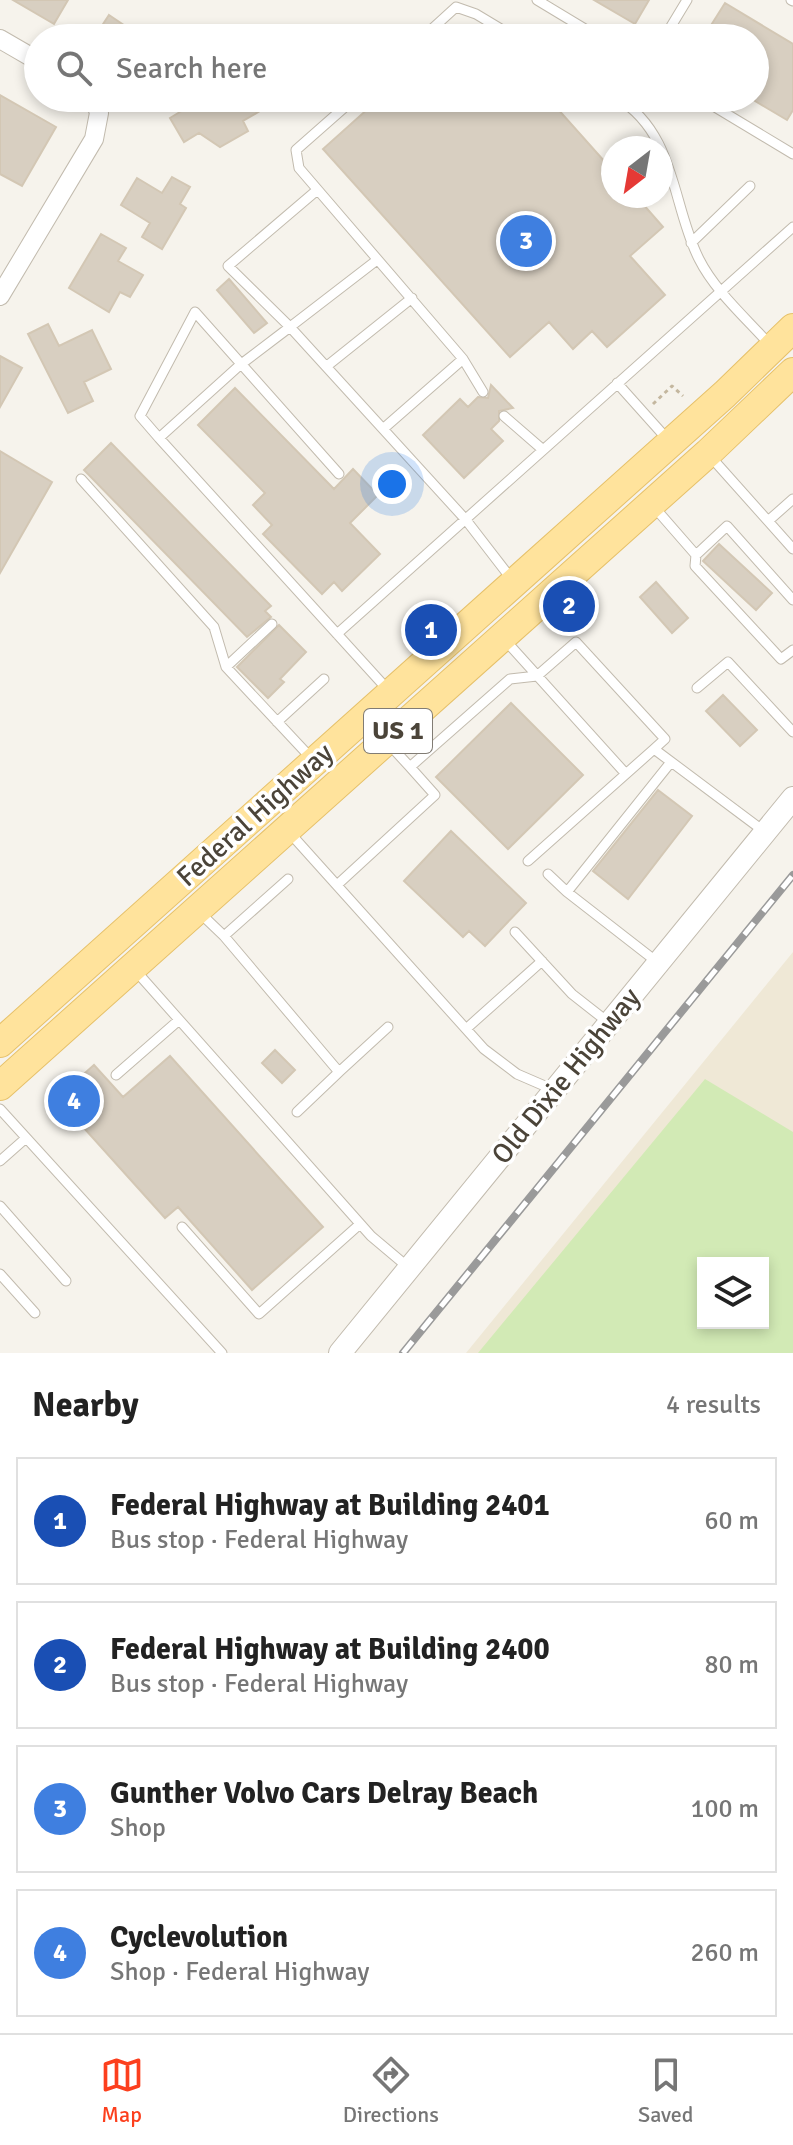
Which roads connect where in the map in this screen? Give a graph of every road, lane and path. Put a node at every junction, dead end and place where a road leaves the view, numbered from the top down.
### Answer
1 (537, 0) edge
2 (687, 0) edge
3 (437, 24) edge
4 (492, 24) edge
5 (577, 24) edge
6 (672, 24) edge
7 (0, 39) edge
8 (24, 53) edge
9 (99, 112) edge
10 (339, 112) edge
11 (630, 112) edge
12 (723, 112) edge
13 (793, 154) edge
14 (750, 186) dead end
15 (316, 191) junction
16 (793, 227) edge
17 (691, 243) junction
18 (377, 260) junction
19 (722, 291) junction
20 (0, 296) edge
21 (412, 298) junction
22 (290, 327) junction
23 (783, 338) edge
24 (463, 359) junction
25 (240, 365) junction
26 (327, 366) junction
27 (793, 372) edge
28 (617, 383) junction
29 (483, 392) dead end
30 (725, 394) junction
31 (683, 396) dead end
32 (653, 405) dead end
33 (504, 416) dead end
34 (383, 429) junction
35 (159, 438) junction
36 (670, 443) junction
37 (542, 449) junction
38 (708, 453) junction
39 (339, 474) dead end
40 (81, 479) dead end
41 (793, 499) edge
42 (651, 503) junction
43 (466, 520) junction
44 (768, 521) junction
45 (793, 549) edge
46 (595, 553) junction
47 (696, 555) junction
48 (514, 583) junction
49 (793, 600) edge
50 (272, 624) dead end
51 (337, 634) junction
52 (502, 637) junction
53 (793, 650) edge
54 (226, 667) junction
55 (537, 676) junction
56 (324, 679) dead end
57 (697, 688) dead end
58 (391, 693) junction
59 (277, 722) junction
60 (793, 732) edge
61 (386, 741) junction
62 (654, 749) junction
63 (314, 762) junction
64 (671, 762) junction
65 (410, 767) junction
66 (626, 774) junction
67 (793, 798) edge
68 (287, 829) junction
69 (765, 832) junction
70 (528, 861) dead end
71 (548, 874) dead end
72 (288, 879) dead end
73 (337, 885) junction
74 (567, 892) junction
75 (198, 911) junction
76 (515, 932) dead end
77 (224, 936) junction
78 (542, 961) junction
79 (658, 963) junction
80 (133, 968) junction
81 (179, 1020) junction
82 (609, 1023) junction
83 (388, 1027) dead end
84 (466, 1029) junction
85 (0, 1043) edge
86 (339, 1072) junction
87 (116, 1075) dead end
88 (0, 1086) edge
89 (555, 1090) junction
90 (0, 1109) edge
91 (297, 1112) dead end
92 (26, 1138) junction
93 (0, 1161) edge
94 (0, 1206) edge
95 (360, 1224) junction
96 (182, 1227) dead end
97 (409, 1268) junction
98 (0, 1274) edge
99 (66, 1281) dead end
100 (35, 1313) dead end
101 (222, 1353) edge
102 (340, 1353) edge

1 - 5 lane
2 - 6 lane
3 - 4 lane
7 - 8 street
9 - 20 street
10 - 15 lane
11 - 17 lane
12 - 13 lane
14 - 17 lane
15 - 18 lane
15 - 22 lane
16 - 19 lane
17 - 19 lane
18 - 21 lane
18 - 22 lane
19 - 23 lane
19 - 28 lane
21 - 24 lane
21 - 26 lane
22 - 25 lane
22 - 26 lane
23 - 30 main road, Federal Highway / US 1
24 - 29 lane
24 - 34 lane
25 - 35 lane
25 - 35 lane
25 - 39 lane
26 - 34 lane
27 - 38 main road, Federal Highway / US 1
28 - 36 lane
28 - 37 lane
30 - 36 main road, Federal Highway / US 1
30 - 38 main road
31 - 32 path
33 - 37 lane
34 - 43 lane
35 - 51 lane
36 - 46 main road
36 - 48 main road, Federal Highway / US 1
37 - 43 lane
38 - 42 main road, Federal Highway / US 1
38 - 44 lane
40 - 54 lane
41 - 44 lane
42 - 46 main road, Federal Highway / US 1
42 - 47 lane
43 - 48 lane
43 - 51 lane
44 - 45 lane
46 - 52 main road, Federal Highway / US 1
47 - 49 lane
47 - 53 lane
48 - 58 main road, Federal Highway / US 1
50 - 54 lane
51 - 58 lane
52 - 55 lane
52 - 61 main road, Federal Highway / US 1
54 - 59 lane
55 - 62 lane
55 - 65 lane
55 - 66 lane
56 - 59 lane
57 - 60 lane
58 - 63 main road, Federal Highway / US 1
59 - 63 lane
61 - 65 lane
61 - 68 main road, Federal Highway / US 1
62 - 64 lane
62 - 66 lane
63 - 85 main road, Federal Highway / US 1
64 - 69 lane
64 - 74 lane
65 - 73 lane
66 - 70 lane
67 - 69 street, Old Dixie Highway
68 - 73 lane
68 - 75 main road, Federal Highway / US 1
69 - 79 street, Old Dixie Highway
71 - 74 lane
72 - 77 lane
73 - 84 lane
74 - 79 lane
75 - 77 lane
75 - 80 main road, Federal Highway / US 1
76 - 78 lane
77 - 86 lane
78 - 82 lane
78 - 84 lane
79 - 82 street, Old Dixie Highway
80 - 81 lane
80 - 88 main road, Federal Highway / US 1
81 - 87 lane
81 - 95 lane
82 - 89 street, Old Dixie Highway
83 - 86 lane
84 - 89 lane
86 - 91 lane
89 - 97 street, Old Dixie Highway
90 - 92 lane
92 - 93 lane
92 - 101 lane
94 - 99 lane
95 - 96 lane
95 - 97 lane
97 - 102 street, Old Dixie Highway
98 - 100 lane

